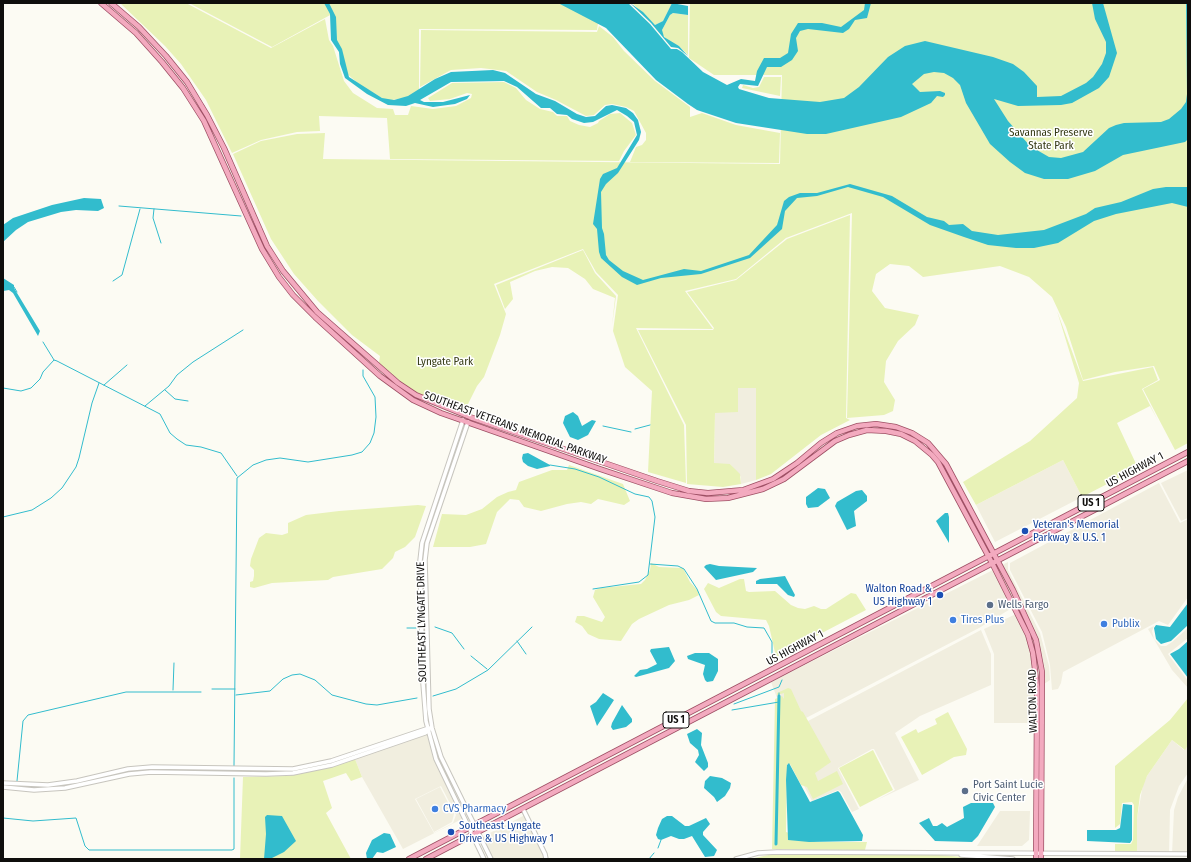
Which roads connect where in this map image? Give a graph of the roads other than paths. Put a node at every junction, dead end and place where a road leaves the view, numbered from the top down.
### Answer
1 (101, 3) edge
2 (112, 3) edge
3 (468, 416) junction
4 (465, 422) junction
5 (1188, 452) edge
6 (1188, 461) edge
7 (1160, 467) junction
8 (1154, 479) junction
9 (1107, 495) junction
10 (1098, 508) junction
11 (994, 553) junction
12 (988, 556) junction
13 (998, 560) junction
14 (992, 564) junction
15 (879, 614) junction
16 (872, 626) junction
17 (432, 728) junction
18 (428, 730) junction
19 (1037, 732) junction
20 (617, 751) junction
21 (1036, 760) junction
22 (1042, 762) junction
23 (611, 763) junction
24 (3, 783) edge
25 (3, 787) edge
26 (1042, 791) junction
27 (523, 808) junction
28 (474, 825) junction
29 (468, 828) junction
30 (477, 832) junction
31 (472, 835) junction
32 (948, 854) junction
33 (1188, 854) edge
34 (1036, 856) edge
35 (1041, 856) edge
36 (409, 859) edge
37 (426, 859) edge
38 (484, 859) edge
39 (490, 859) edge
40 (546, 859) edge
41 (736, 859) edge
42 (1013, 859) edge

1 - 4 main road, SOUTHEAST VETERANS MEMORIAL PARKWAY
2 - 3 main road, SOUTHEAST VETERANS MEMORIAL PARKWAY
3 - 4 street, SOUTHEAST LYNGATE DRIVE
3 - 11 main road, SOUTHEAST VETERANS MEMORIAL PARKWAY
4 - 12 main road, SOUTHEAST VETERANS MEMORIAL PARKWAY
4 - 17 street, SOUTHEAST LYNGATE DRIVE
4 - 18 street, SOUTHEAST LYNGATE DRIVE
5 - 7 main road, US HIGHWAY 1 / US 1
6 - 8 main road, US HIGHWAY 1 / US 1
7 - 8 main road
7 - 9 main road, US HIGHWAY 1 / US 1
8 - 10 main road, US HIGHWAY 1 / US 1
9 - 10 main road
9 - 11 main road, US HIGHWAY 1 / US 1
10 - 13 main road, US HIGHWAY 1 / US 1
11 - 12 main road, US HIGHWAY 1 / US 1
11 - 13 main road, WALTON ROAD
12 - 14 main road, WALTON ROAD
12 - 15 main road, US HIGHWAY 1 / US 1
13 - 14 main road, US HIGHWAY 1 / US 1
13 - 22 main road, WALTON ROAD
14 - 16 main road, US HIGHWAY 1 / US 1
14 - 19 main road, WALTON ROAD
15 - 16 main road
15 - 20 main road, US HIGHWAY 1 / US 1
16 - 23 main road, US HIGHWAY 1 / US 1
17 - 18 street
17 - 28 street, SOUTHEAST LYNGATE DRIVE
18 - 24 street
18 - 25 street
18 - 29 street, SOUTHEAST LYNGATE DRIVE
19 - 21 main road, WALTON ROAD
19 - 22 main road
20 - 23 main road
20 - 28 main road, US HIGHWAY 1 / US 1
21 - 26 main road
21 - 34 main road, WALTON ROAD
22 - 26 main road, WALTON ROAD
23 - 27 main road, US HIGHWAY 1 / US 1
26 - 35 main road, WALTON ROAD
27 - 30 main road, US HIGHWAY 1 / US 1
27 - 40 street
28 - 29 main road, US HIGHWAY 1 / US 1
28 - 30 street, SOUTHEAST LYNGATE DRIVE
29 - 31 street, SOUTHEAST LYNGATE DRIVE
29 - 36 main road, US HIGHWAY 1 / US 1
30 - 31 main road, US HIGHWAY 1 / US 1
30 - 39 street, SOUTHEAST LYNGATE DRIVE
31 - 37 main road, US HIGHWAY 1 / US 1
31 - 38 street, SOUTHEAST LYNGATE DRIVE
32 - 34 street
32 - 41 street
32 - 42 street
33 - 35 street
34 - 35 street

